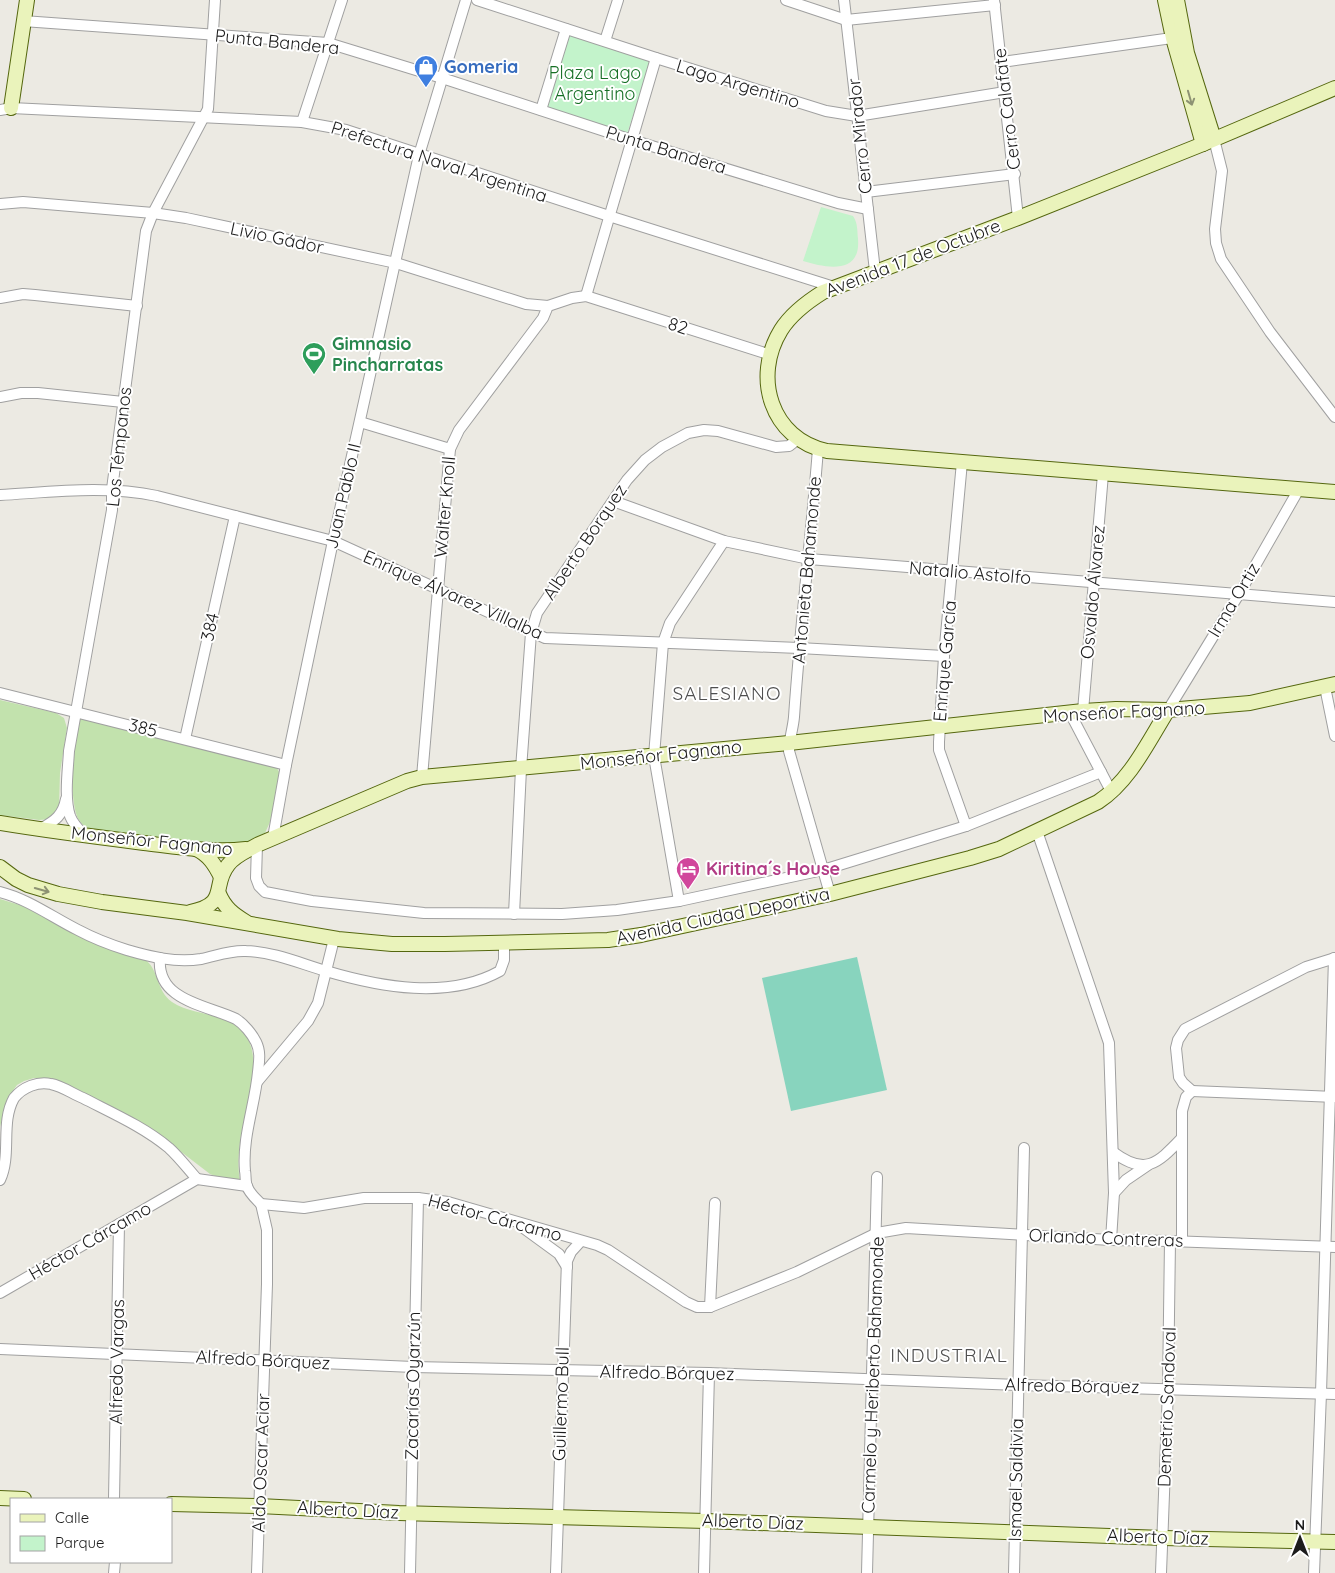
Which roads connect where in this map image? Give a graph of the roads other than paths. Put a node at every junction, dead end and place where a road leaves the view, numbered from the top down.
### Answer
1 (27, 0) edge
2 (215, 0) edge
3 (342, 0) edge
4 (466, 0) edge
5 (477, 0) edge
6 (618, 0) edge
7 (786, 0) edge
8 (844, 0) edge
9 (1165, 0) edge
10 (1177, 0) edge
11 (994, 2) edge
12 (846, 20) junction
13 (23, 21) junction
14 (566, 30) junction
15 (212, 35) junction
16 (1178, 38) junction
17 (605, 41) junction
18 (328, 43) junction
19 (656, 58) junction
20 (1002, 62) junction
21 (442, 78) junction
22 (1335, 88) edge
23 (1005, 92) junction
24 (6, 109) edge
25 (542, 110) junction
26 (857, 116) junction
27 (204, 118) junction
28 (302, 122) junction
29 (632, 140) junction
30 (1208, 142) junction
31 (419, 154) junction
32 (1015, 174) junction
33 (866, 192) junction
34 (0, 204) edge
35 (868, 209) junction
36 (153, 213) junction
37 (609, 216) junction
38 (1018, 218) junction
39 (396, 263) junction
40 (875, 272) junction
41 (834, 287) junction
42 (586, 296) junction
43 (0, 298) edge
44 (137, 306) junction
45 (548, 306) junction
46 (771, 355) junction
47 (0, 397) edge
48 (123, 402) junction
49 (1335, 418) edge
50 (360, 422) junction
51 (798, 440) junction
52 (450, 449) junction
53 (818, 449) junction
54 (962, 462) junction
55 (1103, 474) junction
56 (112, 489) junction
57 (1298, 489) junction
58 (1335, 492) edge
59 (0, 495) edge
60 (613, 501) junction
61 (235, 516) junction
62 (333, 541) junction
63 (724, 541) junction
64 (809, 559) junction
65 (953, 572) junction
66 (1094, 582) junction
67 (439, 590) junction
68 (1239, 594) junction
69 (1335, 602) edge
70 (531, 633) junction
71 (663, 643) junction
72 (799, 648) junction
73 (944, 656) junction
74 (1330, 686) edge
75 (0, 693) edge
76 (1168, 710) junction
77 (76, 712) junction
78 (1076, 712) junction
79 (939, 727) junction
80 (1335, 736) edge
81 (185, 739) junction
82 (789, 742) junction
83 (654, 756) junction
84 (286, 765) junction
85 (521, 769) junction
86 (1101, 772) junction
87 (422, 778) junction
88 (67, 789) junction
89 (1112, 793) junction
90 (3, 826) edge
91 (966, 826) junction
92 (42, 828) junction
93 (1037, 831) junction
94 (85, 836) junction
95 (273, 838) junction
96 (253, 847) junction
97 (196, 849) junction
98 (2, 866) edge
99 (823, 870) junction
100 (222, 878) junction
101 (0, 892) edge
102 (219, 894) junction
103 (830, 894) junction
104 (680, 901) junction
105 (187, 913) junction
106 (514, 914) junction
107 (250, 925) junction
108 (334, 939) junction
109 (504, 942) junction
110 (160, 958) junction
111 (1334, 958) edge
112 (326, 971) junction
113 (257, 1082) junction
114 (1192, 1091) junction
115 (1333, 1097) edge
116 (1181, 1139) junction
117 (1024, 1148) dead end
118 (1113, 1152) junction
119 (1148, 1164) junction
120 (877, 1177) dead end
121 (197, 1179) junction
122 (0, 1180) edge
123 (247, 1186) junction
124 (1114, 1193) junction
125 (418, 1198) junction
126 (714, 1203) dead end
127 (261, 1204) junction
128 (516, 1222) junction
129 (119, 1224) junction
130 (877, 1233) junction
131 (1022, 1234) junction
132 (1110, 1240) junction
133 (1170, 1240) junction
134 (581, 1241) junction
135 (1182, 1241) junction
136 (1330, 1246) edge
137 (567, 1267) junction
138 (0, 1293) edge
139 (710, 1307) junction
140 (0, 1348) edge
141 (117, 1354) junction
142 (264, 1360) junction
143 (413, 1367) junction
144 (562, 1370) junction
145 (710, 1373) junction
146 (873, 1379) junction
147 (1018, 1385) junction
148 (1168, 1389) junction
149 (1321, 1393) junction
150 (1335, 1394) edge
151 (114, 1498) edge
152 (172, 1504) edge
153 (259, 1506) junction
154 (411, 1513) junction
155 (557, 1517) junction
156 (706, 1521) junction
157 (868, 1526) junction
158 (1015, 1532) junction
159 (1163, 1538) junction
160 (1315, 1541) junction
161 (1335, 1542) edge
162 (257, 1573) edge
163 (410, 1573) edge
164 (556, 1573) edge
165 (704, 1573) edge
166 (867, 1573) edge
167 (1014, 1573) edge
168 (1161, 1573) edge
169 (1314, 1573) edge

1 - 13 street
2 - 15 street, Los Témpanos
3 - 18 street
4 - 21 street, Juan Pablo II
5 - 14 street, Lago Argentino
6 - 17 street
7 - 12 street
8 - 12 street, Cerro Mirador
9 - 16 street
10 - 16 street
11 - 12 street
11 - 20 street, Cerro Calafate
12 - 26 street, Cerro Mirador
13 - 15 street, Punta Bandera
13 - 24 street
14 - 17 street, Lago Argentino
14 - 25 street
15 - 18 street, Punta Bandera
15 - 27 street, Los Témpanos
16 - 20 street
16 - 30 street
17 - 19 street, Lago Argentino
18 - 21 street, Punta Bandera
18 - 28 street
19 - 26 street, Lago Argentino
19 - 29 street
20 - 23 street, Cerro Calafate
21 - 25 street, Punta Bandera
21 - 31 street, Juan Pablo II
22 - 30 street, Avenida 17 de Octubre
23 - 26 street, Lago Argentino
23 - 32 street, Cerro Calafate
24 - 27 street, Prefectura Naval Argentina
25 - 29 street, Punta Bandera
26 - 33 street, Cerro Mirador
27 - 28 street, Prefectura Naval Argentina
27 - 36 street, Los Témpanos
28 - 31 street, Prefectura Naval Argentina
29 - 35 street, Punta Bandera
29 - 37 street
30 - 38 street, Avenida 17 de Octubre
30 - 49 street
31 - 37 street, Prefectura Naval Argentina
31 - 39 street, Juan Pablo II
32 - 33 street
32 - 38 street, Cerro Calafate
33 - 35 street, Cerro Mirador
34 - 36 street, Livio Gádor
35 - 40 street, Cerro Mirador
36 - 39 street, Livio Gádor
36 - 44 street, Los Témpanos
37 - 41 street, Prefectura Naval Argentina
37 - 42 street
38 - 40 street, Avenida 17 de Octubre
39 - 45 street, Livio Gádor
39 - 50 street, Juan Pablo II
40 - 41 street, Avenida 17 de Octubre
41 - 46 street, Avenida 17 de Octubre
42 - 45 street
42 - 46 street, 82
43 - 44 street
44 - 48 street, Los Témpanos
45 - 52 street, Walter Knoll
46 - 51 street, Avenida 17 de Octubre
47 - 48 street
48 - 56 street, Los Témpanos
50 - 52 street
50 - 62 street, Juan Pablo II
51 - 53 street, Avenida 17 de Octubre
51 - 60 street, Alberto Borquez
52 - 67 street, Walter Knoll
53 - 54 street, Avenida 17 de Octubre
53 - 64 street, Antonieta Bahamonde
54 - 55 street, Avenida 17 de Octubre
54 - 65 street, Enrique García
55 - 57 street, Avenida 17 de Octubre
55 - 66 street, Osvaldo Álvarez
56 - 59 street, Enrique Álvarez Villalba
56 - 61 street, Enrique Álvarez Villalba
56 - 77 street, Los Témpanos
57 - 58 street, Avenida 17 de Octubre
57 - 68 street, Irma Ortiz
60 - 63 street, Natalio Astolfo
60 - 70 street, Alberto Borquez
61 - 62 street, Enrique Álvarez Villalba
61 - 81 street, 384
62 - 67 street, Enrique Álvarez Villalba
62 - 84 street, Juan Pablo II
63 - 64 street, Natalio Astolfo
63 - 71 street
64 - 65 street, Natalio Astolfo
64 - 72 street, Antonieta Bahamonde
65 - 66 street, Natalio Astolfo
65 - 73 street, Enrique García
66 - 68 street, Natalio Astolfo
66 - 78 street, Osvaldo Álvarez
67 - 70 street, Enrique Álvarez Villalba
67 - 87 street, Walter Knoll
68 - 69 street, Natalio Astolfo
68 - 76 street, Irma Ortiz
70 - 71 street, Enrique Álvarez Villalba
70 - 85 street, Alberto Borquez
71 - 72 street, Enrique Álvarez Villalba
71 - 83 street
72 - 73 street, Enrique Álvarez Villalba
72 - 82 street, Antonieta Bahamonde
73 - 79 street, Enrique García
74 - 76 street, Monseñor Fagnano
74 - 80 street
75 - 77 street, 385
76 - 78 street, Monseñor Fagnano
76 - 89 street, Avenida Ciudad Deportiva
77 - 81 street, 385
77 - 88 street, Los Témpanos
78 - 79 street, Monseñor Fagnano
78 - 86 street
79 - 82 street, Monseñor Fagnano
79 - 91 street, Enrique García
81 - 84 street, 385
82 - 83 street, Monseñor Fagnano
82 - 99 street, Antonieta Bahamonde
83 - 85 street, Monseñor Fagnano
83 - 104 street
84 - 95 street, Juan Pablo II
85 - 87 street, Monseñor Fagnano
85 - 106 street, Alberto Borquez
86 - 89 street
86 - 91 street, Avenida Ciudad Deportiva
87 - 95 street, Monseñor Fagnano
88 - 92 street, Los Témpanos
88 - 94 street, Los Témpanos
89 - 93 street, Avenida Ciudad Deportiva
90 - 92 street, Monseñor Fagnano
91 - 99 street, Avenida Ciudad Deportiva
92 - 94 street, Monseñor Fagnano
93 - 103 street, Avenida Ciudad Deportiva
93 - 118 street
94 - 97 street, Monseñor Fagnano
95 - 96 street, Monseñor Fagnano
96 - 97 street, Monseñor Fagnano
96 - 100 street
96 - 106 street, Avenida Ciudad Deportiva
97 - 100 street
98 -> 105 street
99 - 103 street, Antonieta Bahamonde
99 - 104 street, Avenida Ciudad Deportiva
100 - 102 street
101 - 110 street
102 - 105 street
102 - 107 street
103 - 109 street, Avenida Ciudad Deportiva
104 - 106 street, Avenida Ciudad Deportiva
105 - 107 street, Avenida Ciudad Deportiva
107 - 108 street, Avenida Ciudad Deportiva
108 - 109 street, Avenida Ciudad Deportiva
108 - 112 street
109 - 112 street
110 - 112 street
110 - 113 street
111 - 114 street
111 - 115 street
112 - 113 street
113 - 123 street
114 - 115 street
114 - 116 street
115 - 136 street
116 - 119 street
116 - 135 street
117 - 131 street, Ismael Saldivia
118 - 119 street
118 - 124 street
119 - 124 street
120 - 130 street, Carmelo y Heriberto Bahamonde
121 - 122 street
121 - 123 street
121 - 129 street, Héctor Cárcamo
123 - 127 street
124 - 132 street
125 - 127 street, Héctor Cárcamo
125 - 128 street, Héctor Cárcamo
125 - 143 street, Zacarías Oyarzún
126 - 139 street
127 - 142 street, Aldo Oscar Aciar
128 - 134 street, Héctor Cárcamo
128 - 137 street
129 - 138 street, Héctor Cárcamo
129 - 141 street, Alfredo Vargas
130 - 131 street, Orlando Contreras
130 - 139 street
130 - 146 street, Carmelo y Heriberto Bahamonde
131 - 132 street, Orlando Contreras
131 - 147 street, Ismael Saldivia
132 - 133 street, Orlando Contreras
133 - 135 street, Orlando Contreras
133 - 148 street, Demetrio Sandoval
134 - 137 street, Guillermo Bull
134 - 139 street, Héctor Cárcamo
135 - 136 street, Orlando Contreras
136 - 149 street
137 - 144 street, Guillermo Bull
140 - 141 street, Alfredo Bórquez
141 - 142 street, Alfredo Bórquez
141 - 151 street, Alfredo Vargas
142 - 143 street, Alfredo Bórquez
142 - 153 street, Aldo Oscar Aciar
143 - 144 street, Alfredo Bórquez
143 - 154 street, Zacarías Oyarzún
144 - 145 street, Alfredo Bórquez
144 - 155 street, Guillermo Bull
145 - 146 street, Alfredo Bórquez
145 - 156 street
146 - 147 street, Alfredo Bórquez
146 - 157 street, Carmelo y Heriberto Bahamonde
147 - 148 street, Alfredo Bórquez
147 - 158 street, Ismael Saldivia
148 - 149 street, Alfredo Bórquez
148 - 159 street, Demetrio Sandoval
149 - 150 street, Alfredo Bórquez
149 - 160 street
152 - 153 street, Alberto Díaz
153 - 154 street, Alberto Díaz
153 - 162 street, Aldo Oscar Aciar
154 - 155 street, Alberto Díaz
154 - 163 street, Zacarías Oyarzún
155 - 156 street, Alberto Díaz
155 - 164 street, Guillermo Bull
156 - 157 street, Alberto Díaz
156 - 165 street
157 - 158 street, Alberto Díaz
157 - 166 street, Carmelo y Heriberto Bahamonde
158 - 159 street, Alberto Díaz
158 - 167 street, Ismael Saldivia
159 - 160 street, Alberto Díaz
159 - 168 street, Demetrio Sandoval
160 - 161 street, Alberto Díaz
160 - 169 street

